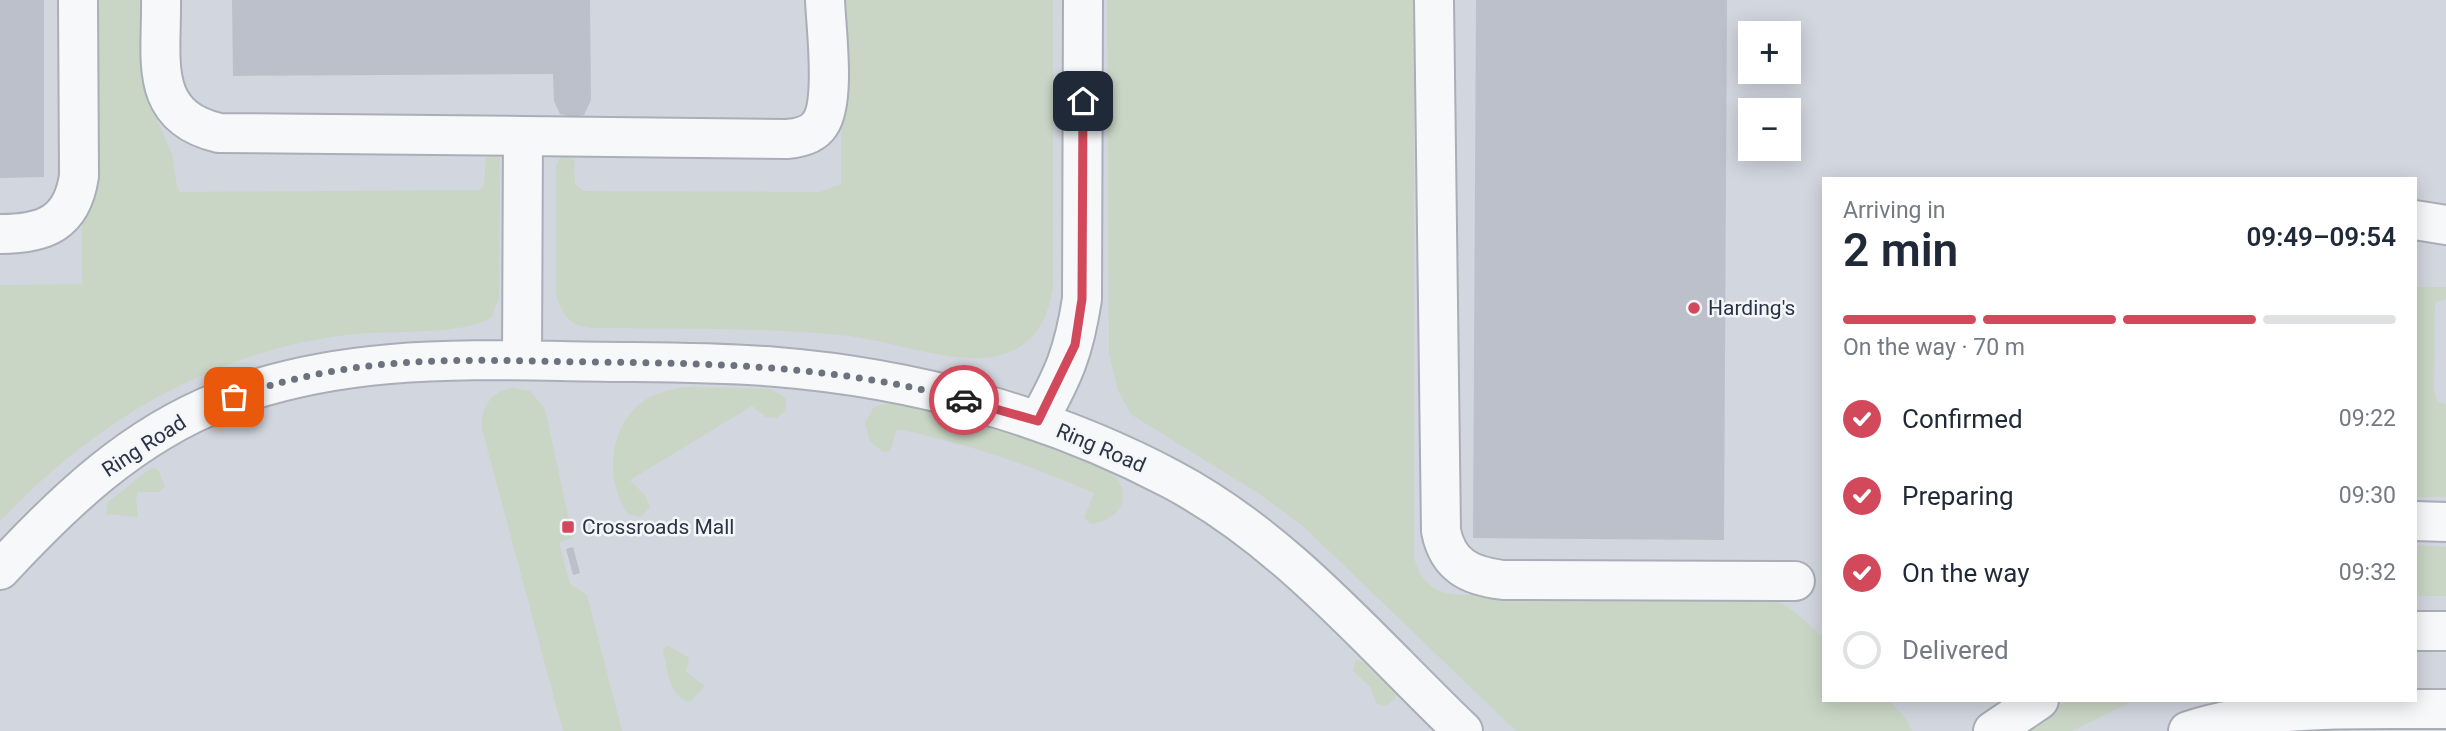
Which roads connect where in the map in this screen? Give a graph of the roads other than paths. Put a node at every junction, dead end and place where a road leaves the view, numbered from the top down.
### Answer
1 (78, 0) edge
2 (161, 0) edge
3 (825, 0) edge
4 (1083, 0) edge
5 (1434, 0) edge
6 (523, 136) junction
7 (2417, 201) edge
8 (2446, 201) edge
9 (2417, 220) edge
10 (2446, 225) edge
11 (0, 234) edge
12 (522, 359) junction
13 (1038, 421) junction
14 (2417, 521) edge
15 (2446, 522) edge
16 (0, 569) edge
17 (1795, 582) dead end
18 (2417, 631) edge
19 (2446, 631) edge
20 (2036, 702) edge
21 (2315, 705) edge
22 (2446, 709) edge
23 (1463, 731) edge
24 (1993, 731) edge
25 (2188, 731) edge

1 - 11 street
2 - 6 street
3 - 6 street
4 - 13 street
5 - 17 street
6 - 12 street
7 - 8 street
9 - 10 street
12 - 13 street, Ring Road
12 - 16 street, Ring Road
13 - 23 street, Ring Road
14 - 15 street
18 - 19 street
20 - 24 street
21 - 22 street
21 - 25 street

